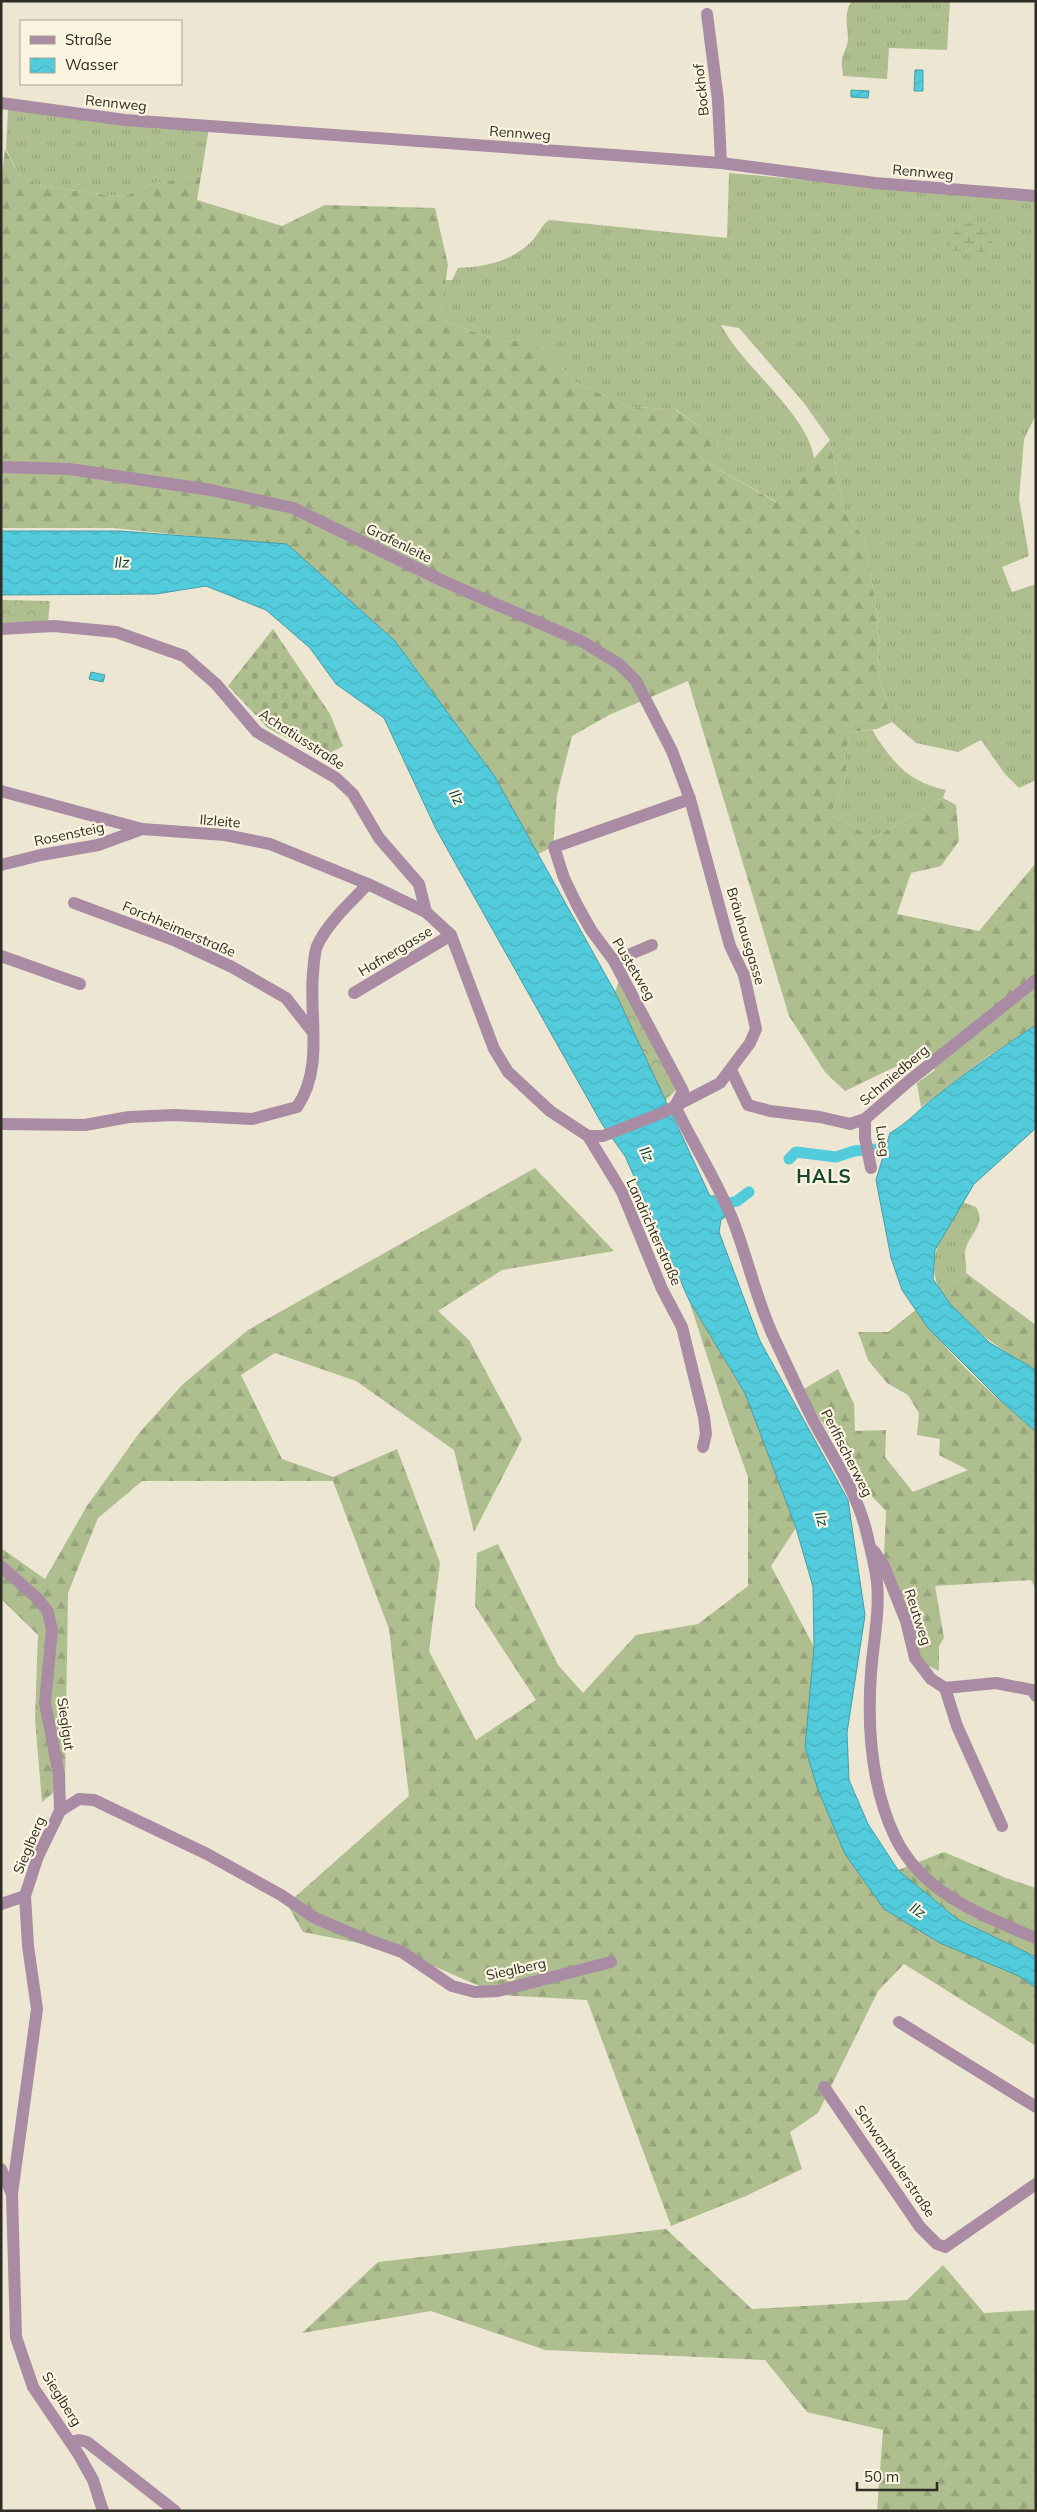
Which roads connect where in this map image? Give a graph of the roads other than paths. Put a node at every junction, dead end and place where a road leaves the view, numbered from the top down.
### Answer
1 (708, 14) dead end
2 (1, 103) edge
3 (721, 163) junction
4 (1036, 196) edge
5 (1, 468) edge
6 (1, 629) edge
7 (1, 790) edge
8 (690, 799) junction
9 (142, 829) junction
10 (1, 865) edge
11 (368, 884) junction
12 (74, 903) dead end
13 (426, 912) junction
14 (451, 935) junction
15 (652, 945) dead end
16 (1, 956) edge
17 (614, 961) junction
18 (1036, 980) edge
19 (80, 984) dead end
20 (354, 993) dead end
21 (312, 1031) junction
22 (731, 1070) junction
23 (675, 1106) junction
24 (865, 1119) junction
25 (1, 1124) edge
26 (588, 1136) junction
27 (870, 1162) dead end
28 (703, 1447) dead end
29 (869, 1543) junction
30 (1, 1566) edge
31 (945, 1688) junction
32 (1036, 1696) edge
33 (60, 1811) junction
34 (1002, 1826) dead end
35 (25, 1896) junction
36 (1, 1904) edge
37 (1036, 1938) edge
38 (611, 1962) dead end
39 (899, 2022) dead end
40 (824, 2087) dead end
41 (1036, 2107) edge
42 (1, 2169) edge
43 (1036, 2184) edge
44 (12, 2194) junction
45 (71, 2442) junction
46 (103, 2511) edge
47 (175, 2511) edge

1 - 3 street, Bockhof
2 - 3 street, Rennweg
3 - 4 street, Rennweg
5 - 8 street, Grafenleite
6 - 13 street, Achatiusstraße
7 - 9 street, Ilzleite
8 - 17 street, Pustetweg
8 - 22 street, Bräuhausgasse
9 - 10 street, Rosensteig
9 - 11 street, Ilzleite
11 - 13 street, Ilzleite
11 - 21 street
12 - 21 street, Forchheimerstraße
13 - 14 street, Landrichterstraße
14 - 20 street, Hafnergasse
14 - 26 street, Landrichterstraße
15 - 17 street
16 - 19 street
17 - 23 street, Pustetweg
18 - 24 street, Schmiedberg
21 - 25 street
22 - 23 street, Bräuhausgasse
22 - 24 street, Schmiedberg
23 - 26 street, Bräuhausgasse
23 - 29 street, Perlfischerweg
24 - 27 street, Lueg
26 - 28 street, Landrichterstraße
29 - 31 street, Reutweg
29 - 37 street, Perlfischerweg
30 - 33 street, Sieglgut
31 - 32 street
31 - 34 street
33 - 35 street, Sieglberg
33 - 38 street, Sieglberg
35 - 36 street
35 - 44 street, Sieglberg
39 - 41 street
40 - 43 street, Schwanthalerstraße
42 - 44 street
44 - 45 street, Sieglberg
45 - 46 street
45 - 47 street, Sieglberg

